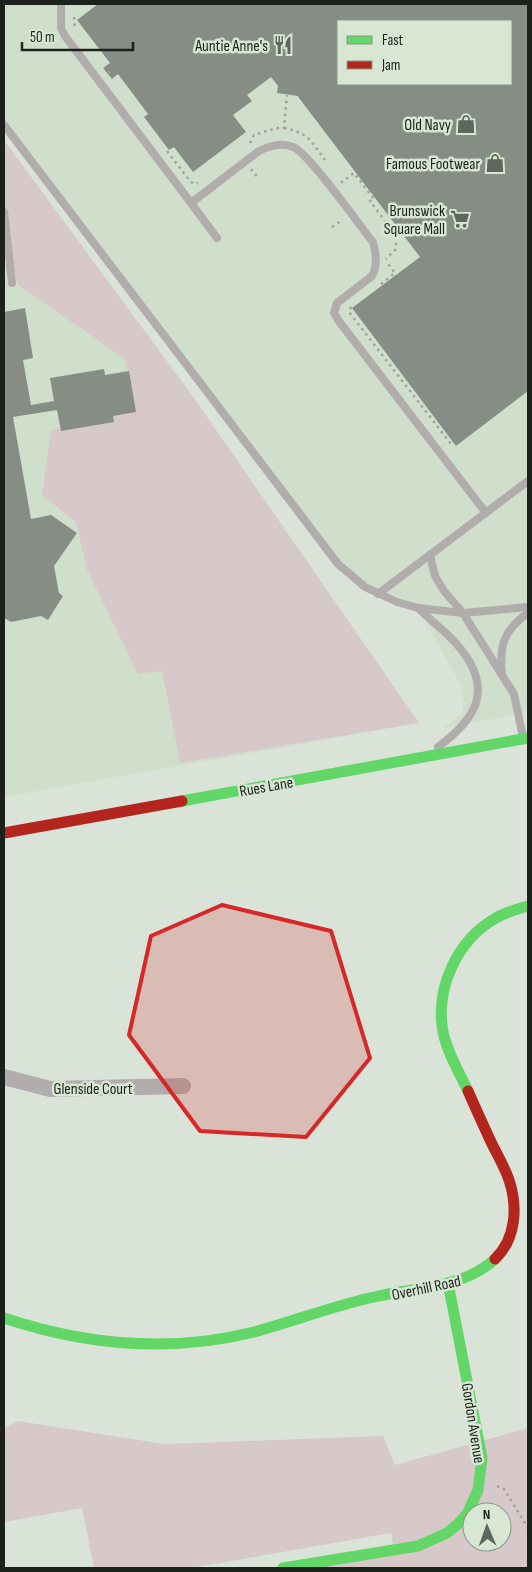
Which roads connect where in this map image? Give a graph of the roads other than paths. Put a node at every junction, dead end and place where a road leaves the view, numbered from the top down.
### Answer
1 (61, 4) edge
2 (4, 125) edge
3 (192, 203) junction
4 (4, 212) edge
5 (217, 238) dead end
6 (12, 283) dead end
7 (528, 481) edge
8 (486, 513) junction
9 (430, 555) junction
10 (378, 594) junction
11 (528, 607) edge
12 (418, 608) junction
13 (463, 613) junction
14 (528, 614) edge
15 (502, 676) junction
16 (526, 738) edge
17 (425, 757) junction
18 (4, 833) edge
19 (528, 906) edge
20 (4, 1077) edge
21 (183, 1086) dead end
22 (448, 1283) junction
23 (4, 1318) edge
24 (305, 1566) edge
25 (283, 1568) edge

1 - 3 lane
2 - 10 lane
3 - 5 lane
3 - 8 lane
4 - 6 lane
7 - 8 lane
8 - 9 lane
9 - 10 lane
9 - 13 lane
10 - 12 lane
11 - 13 lane
12 - 13 lane
12 - 17 lane
13 - 15 lane
14 - 15 lane
15 - 16 lane
16 - 17 street, Rues Lane
17 - 18 street, Rues Lane
19 - 22 street, Overhill Road
20 - 21 street, Glenside Court
22 - 23 street, Overhill Road
22 - 24 street, Gordon Avenue
24 - 25 street, Gordon Avenue

